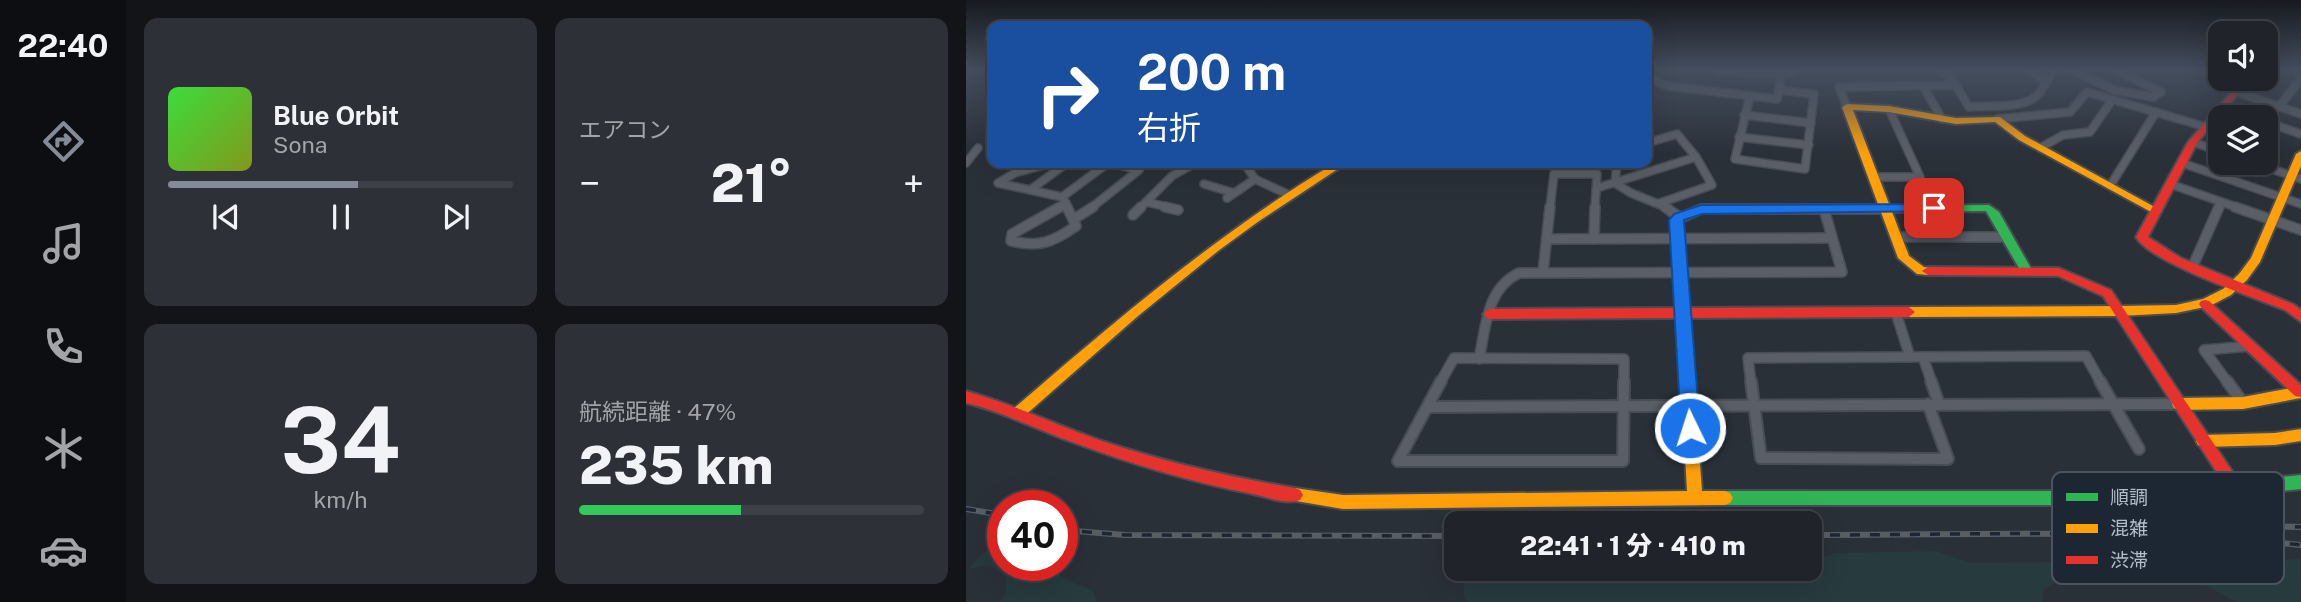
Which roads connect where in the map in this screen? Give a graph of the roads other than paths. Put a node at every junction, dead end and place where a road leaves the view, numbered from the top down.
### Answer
1 (1750, 97) edge
2 (1760, 97) edge
3 (1777, 97) edge
4 (1814, 97) edge
5 (1843, 97) edge
6 (1929, 97) edge
7 (1963, 97) edge
8 (2034, 97) edge
9 (2083, 97) edge
10 (2103, 97) edge
11 (2251, 97) edge
12 (2287, 97) edge
13 (2112, 100) junction
14 (1847, 107) junction
15 (2279, 107) junction
16 (1889, 109) junction
17 (2156, 113) junction
18 (2301, 114) edge
19 (1744, 115) junction
20 (1942, 119) junction
21 (1997, 119) junction
22 (1811, 123) junction
23 (2206, 127) joint
24 (2278, 127) edge
25 (2301, 134) edge
26 (1739, 136) junction
27 (1652, 142) edge
28 (2193, 142) junction
29 (1809, 145) junction
30 (2208, 147) edge
31 (978, 148) dead end
32 (2040, 148) junction
33 (2301, 154) edge
34 (1696, 157) junction
35 (966, 163) edge
36 (2182, 163) junction
37 (1033, 168) edge
38 (1061, 168) edge
39 (1104, 168) edge
40 (1131, 168) edge
41 (1186, 168) edge
42 (1247, 168) edge
43 (1333, 168) edge
44 (1616, 168) edge
45 (2278, 171) edge
46 (2288, 174) junction
47 (1874, 177) junction
48 (1255, 179) junction
49 (2301, 179) edge
50 (1615, 183) junction
51 (1204, 184) dead end
52 (2170, 184) junction
53 (2110, 186) junction
54 (1597, 188) junction
55 (1030, 190) junction
56 (1286, 194) junction
57 (1231, 195) joint
58 (2280, 197) junction
59 (1064, 200) junction
60 (1146, 202) junction
61 (2221, 202) junction
62 (1660, 203) junction
63 (2301, 204) edge
64 (1824, 209) junction
65 (1885, 209) junction
66 (1178, 211) dead end
67 (2157, 211) junction
68 (1133, 215) dead end
69 (1679, 217) junction
70 (1074, 219) junction
71 (2272, 220) junction
72 (2301, 230) edge
73 (1897, 237) junction
74 (2007, 237) junction
75 (1831, 238) junction
76 (1547, 239) junction
77 (1594, 239) junction
78 (1678, 239) junction
79 (2192, 268) junction
80 (1543, 272) junction
81 (2027, 272) junction
82 (1680, 273) junction
83 (2236, 286) junction
84 (2205, 304) junction
85 (2120, 311) junction
86 (1682, 313) junction
87 (1896, 313) junction
88 (1489, 314) junction
89 (2301, 317) edge
90 (2250, 346) junction
91 (1910, 357) junction
92 (1923, 357) junction
93 (1479, 359) junction
94 (2301, 392) edge
95 (966, 397) edge
96 (2114, 403) junction
97 (2243, 403) junction
98 (1933, 404) junction
99 (2179, 404) junction
100 (1689, 405) junction
101 (1753, 405) junction
102 (1428, 407) junction
103 (1623, 407) junction
104 (1017, 414) junction
105 (2301, 435) edge
106 (2203, 441) junction
107 (2139, 449) dead end
108 (2224, 472) edge
109 (1695, 498) junction
110 (2052, 499) edge

1 - 19 street
2 - 3 street
4 - 22 street
5 - 14 street
6 - 20 street
7 - 8 street
9 - 21 street
10 - 13 street
11 - 15 street
12 - 15 street
13 - 17 street
13 - 32 street
14 - 16 street
14 - 47 street
15 - 18 street
16 - 20 street
16 - 47 street
17 - 23 street
17 - 53 street
19 - 22 street
19 - 26 street
20 - 21 street
21 - 32 street
22 - 29 street
23 - 28 street
24 - 25 street
26 - 29 street
26 - 29 street
27 - 34 street
28 - 30 street
28 - 36 street
31 - 35 street
32 - 53 street
33 - 46 street
34 - 50 street
34 - 62 street
36 - 52 street
36 - 58 street
37 - 55 street
38 - 55 street
39 - 59 street
40 - 70 street
41 - 60 street
42 - 48 street
43 - 56 street
44 - 50 street
45 - 46 street
46 - 49 street
46 - 58 street
47 - 65 street
48 - 56 street
48 - 57 street
50 - 54 street
50 - 62 street
51 - 57 street
52 - 61 street
52 - 67 street
53 - 67 street
54 - 76 street
54 - 77 street
55 - 59 street
56 - 104 street
58 - 63 street
58 - 71 street
59 - 70 street
59 - 70 street
60 - 66 street
60 - 68 street
61 - 71 street
61 - 79 street
62 - 69 street
64 - 65 street
64 - 69 street
64 - 75 street
65 - 73 street
65 - 74 street
67 - 79 street
69 - 78 street
71 - 72 street
71 - 83 street
73 - 74 street
73 - 81 street
74 - 81 street
75 - 78 street
75 - 82 street
76 - 77 street
76 - 80 street
77 - 78 street
78 - 82 street
79 - 83 street
80 - 82 street
80 - 88 street
81 - 85 street
82 - 86 street
83 - 84 street
83 - 89 street
84 - 85 street
84 - 90 street
85 - 87 street
85 - 99 street
86 - 87 street
86 - 88 street
86 - 100 street
87 - 91 street
88 - 93 street
90 - 94 street
90 - 97 street
91 - 92 street
91 - 101 street
92 - 96 street
92 - 98 street
93 - 102 street
93 - 103 street
94 - 97 street
95 - 104 street
96 - 98 street
96 - 99 street
96 - 107 street
97 - 99 street
98 - 101 street
98 - 101 street
99 - 106 street
100 - 101 street
100 - 103 street
100 - 109 street
102 - 103 street
102 - 103 street
104 - 109 street
105 - 106 street
106 - 108 street
109 - 110 street

